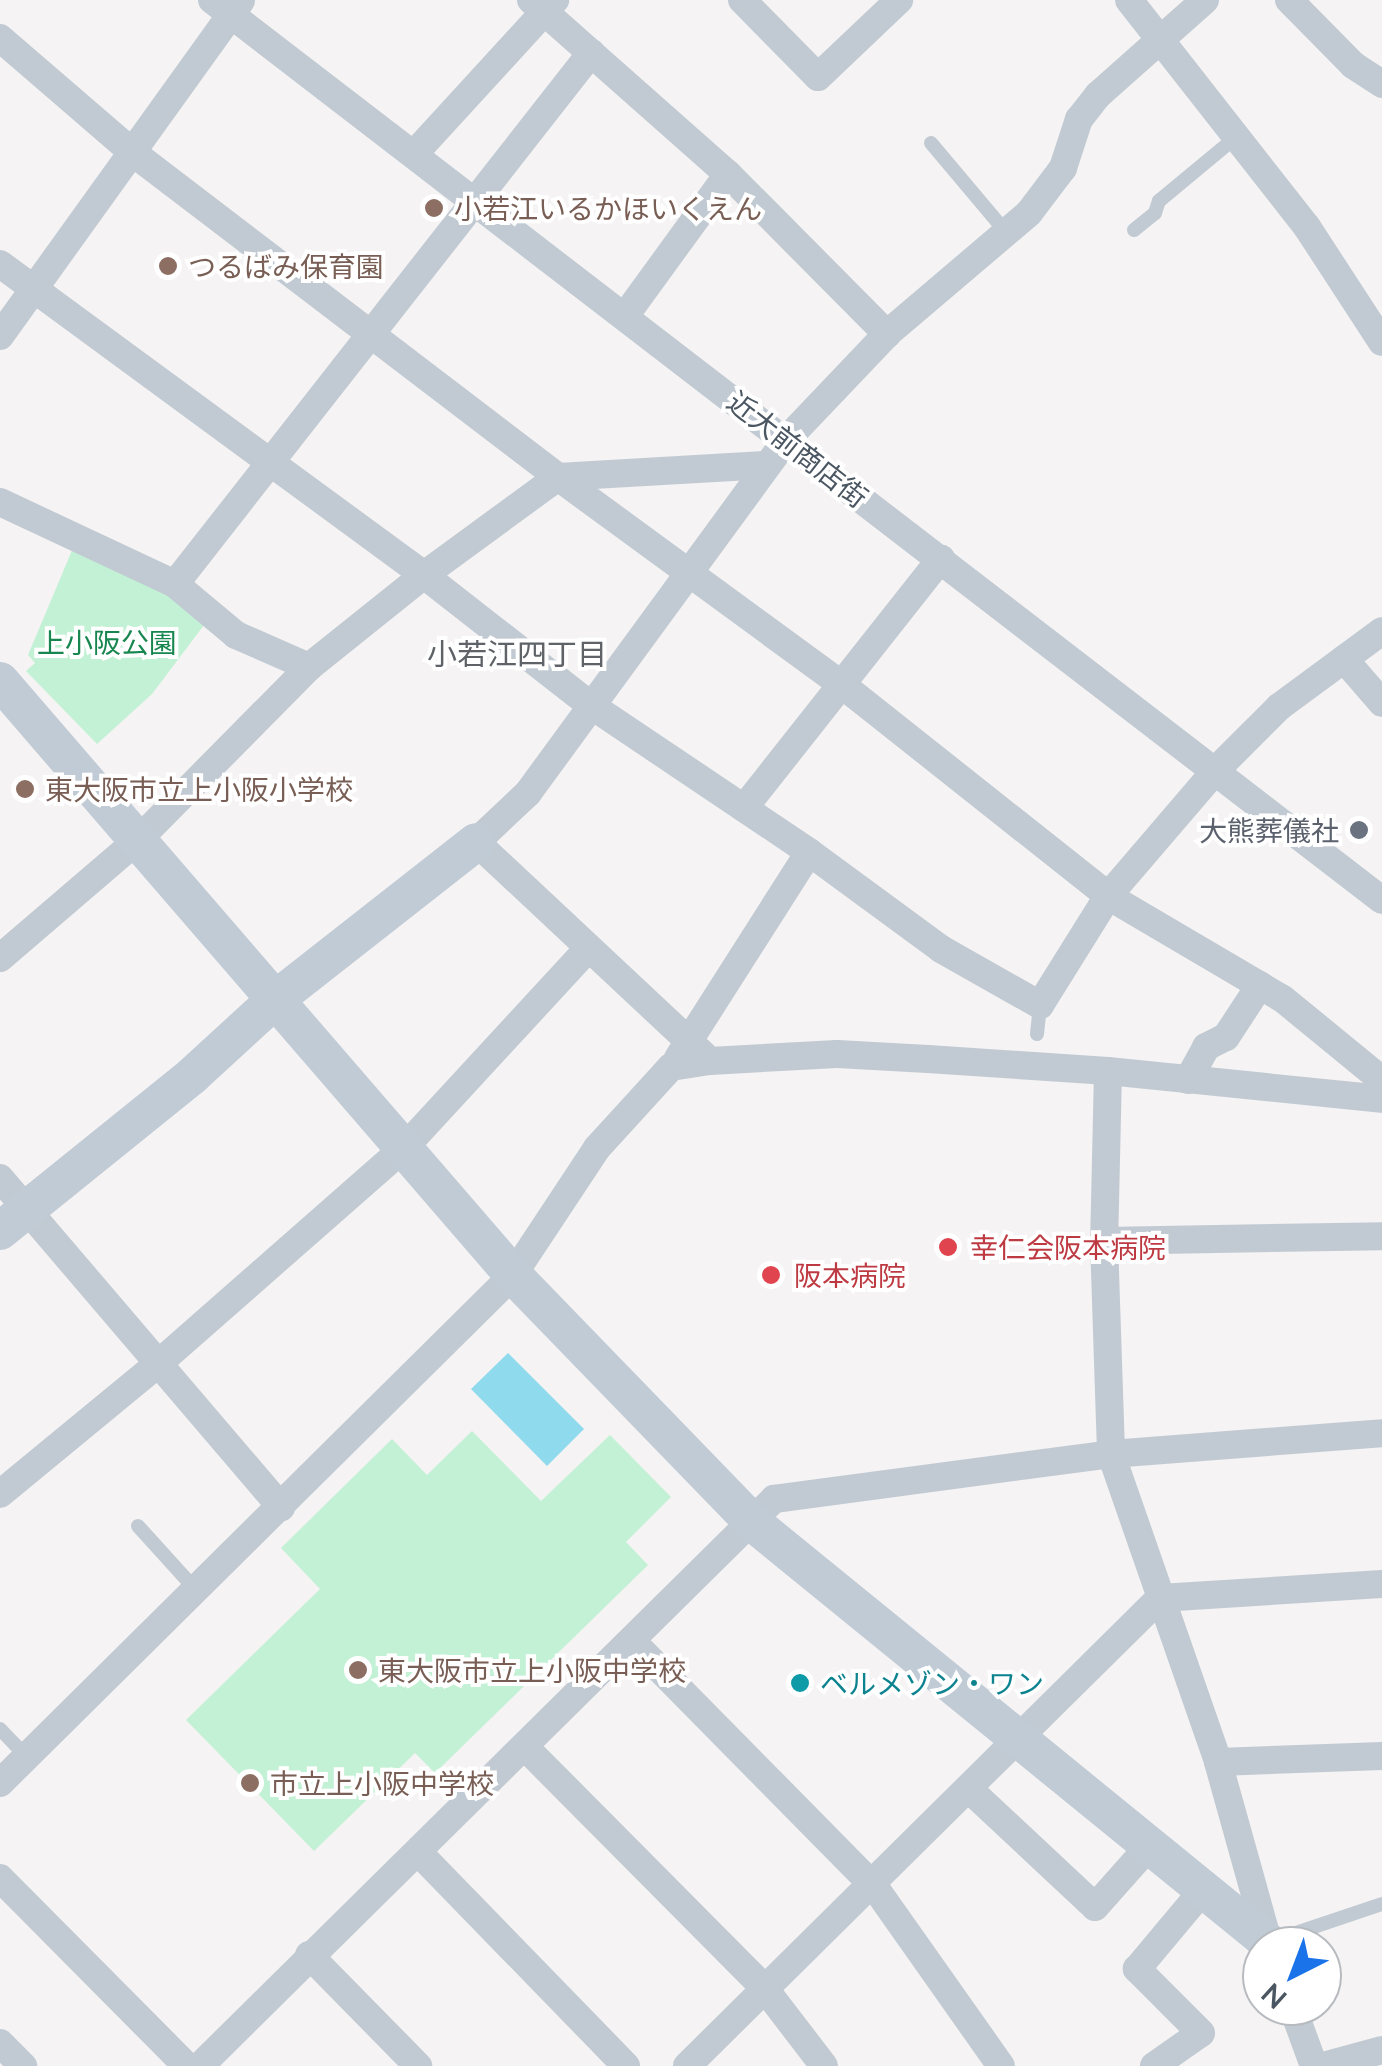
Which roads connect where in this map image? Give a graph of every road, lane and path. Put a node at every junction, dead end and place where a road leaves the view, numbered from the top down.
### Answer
1 (742, 0) edge
2 (899, 0) edge
3 (1129, 0) edge
4 (1205, 0) edge
5 (1288, 0) edge
6 (543, 4) edge
7 (228, 5) edge
8 (0, 38) edge
9 (1160, 39) junction
10 (592, 54) junction
11 (1378, 75) edge
12 (1236, 137) junction
13 (932, 143) dead end
14 (132, 152) junction
15 (414, 154) junction
16 (728, 174) junction
17 (474, 202) junction
18 (1134, 230) dead end
19 (1006, 232) junction
20 (0, 264) edge
21 (33, 290) junction
22 (625, 316) junction
23 (370, 332) junction
24 (888, 334) junction
25 (0, 336) edge
26 (1382, 342) edge
27 (786, 439) junction
28 (270, 463) junction
29 (767, 465) junction
30 (558, 477) junction
31 (0, 502) edge
32 (941, 559) junction
33 (688, 570) junction
34 (424, 574) junction
35 (176, 584) junction
36 (1382, 631) edge
37 (1344, 659) junction
38 (308, 668) junction
39 (0, 682) edge
40 (840, 684) junction
41 (1382, 703) edge
42 (589, 704) junction
43 (1216, 770) junction
44 (744, 808) junction
45 (139, 839) junction
46 (476, 842) junction
47 (809, 852) junction
48 (1108, 896) junction
49 (1382, 900) edge
50 (587, 950) junction
51 (0, 958) edge
52 (1260, 985) junction
53 (276, 999) junction
54 (1040, 1005) junction
55 (1037, 1034) dead end
56 (699, 1053) junction
57 (1108, 1071) junction
58 (1188, 1080) junction
59 (1382, 1080) edge
60 (1382, 1099) edge
61 (405, 1147) junction
62 (0, 1178) edge
63 (14, 1220) edge
64 (1382, 1236) edge
65 (1104, 1240) junction
66 (513, 1275) junction
67 (159, 1363) junction
68 (1382, 1433) edge
69 (1112, 1454) junction
70 (0, 1494) edge
71 (281, 1506) junction
72 (752, 1522) junction
73 (138, 1526) dead end
74 (1382, 1584) edge
75 (196, 1590) junction
76 (1160, 1598) junction
77 (633, 1642) junction
78 (0, 1729) edge
79 (1022, 1739) junction
80 (526, 1747) junction
81 (1382, 1756) edge
82 (26, 1757) junction
83 (1218, 1762) junction
84 (0, 1784) edge
85 (970, 1790) junction
86 (1150, 1845) junction
87 (419, 1853) junction
88 (0, 1878) edge
89 (874, 1886) junction
90 (1204, 1889) junction
91 (1382, 1904) edge
92 (1248, 1926) edge
93 (1264, 1926) edge
94 (1320, 1926) edge
95 (309, 1955) junction
96 (765, 1989) junction
97 (1299, 2026) edge
98 (0, 2042) edge
99 (1382, 2050) edge
100 (23, 2066) edge
101 (187, 2066) edge
102 (200, 2066) edge
103 (418, 2066) edge
104 (626, 2066) edge
105 (687, 2066) edge
106 (824, 2066) edge
107 (1001, 2066) edge
108 (1154, 2066) edge
109 (1314, 2066) edge
110 (1323, 2066) edge

1 - 2 street
3 - 9 street
4 - 9 street
5 - 11 street
6 - 10 street
6 - 15 street
7 - 14 street
7 - 15 street, 近大前商店街
8 - 14 street
9 - 12 street
9 - 19 street
10 - 16 street
10 - 17 street
12 - 18 lane
12 - 26 street
13 - 19 lane
14 - 21 street
14 - 23 street
15 - 17 street, 近大前商店街
16 - 22 street
16 - 24 street
17 - 22 street, 近大前商店街
17 - 23 street
19 - 24 street
20 - 21 street
21 - 25 street
21 - 28 street
22 - 27 street, 近大前商店街
23 - 28 street
23 - 30 street
24 - 27 street
27 - 29 street
27 - 32 street, 近大前商店街
28 - 34 street
28 - 35 street
29 - 30 street
29 - 33 street
30 - 33 street
30 - 34 street
31 - 35 street
32 - 40 street
32 - 43 street, 近大前商店街
33 - 40 street
33 - 42 street
34 - 38 street
34 - 42 street
35 - 38 street
36 - 37 street
37 - 41 street
37 - 43 street
38 - 45 street
39 - 45 street
40 - 44 street
40 - 48 street
42 - 44 street
42 - 46 street
43 - 48 street
43 - 49 street, 近大前商店街
44 - 47 street
45 - 51 street
45 - 53 street
46 - 50 street
46 - 53 street
47 - 54 street
47 - 56 street
48 - 52 street
48 - 54 street
50 - 56 street
50 - 61 street
52 - 58 street
52 - 59 street
53 - 61 street
53 - 63 street
54 - 55 lane
56 - 57 street
56 - 66 street
57 - 58 street
57 - 65 street
58 - 60 street
61 - 66 street
61 - 67 street
62 - 63 street
63 - 67 street
64 - 65 street
65 - 69 street
66 - 71 street
66 - 72 street
67 - 70 street
67 - 71 street
68 - 69 street
69 - 72 street
69 - 76 street
71 - 75 street
72 - 77 street
72 - 79 street
73 - 75 lane
74 - 76 street
75 - 82 street
76 - 79 street
76 - 83 street
77 - 80 street
77 - 89 street
78 - 82 lane
79 - 85 street
79 - 86 street
80 - 87 street
80 - 96 street
81 - 83 street
82 - 84 street
83 - 93 street
85 - 86 street
85 - 89 street
86 - 90 street
87 - 95 street
87 - 104 street
88 - 101 street
89 - 96 street
89 - 107 street
90 - 92 street
90 - 108 street
91 - 94 lane
95 - 102 street
95 - 103 street
96 - 105 street
96 - 106 street
97 - 109 street
98 - 100 street
99 - 110 street

